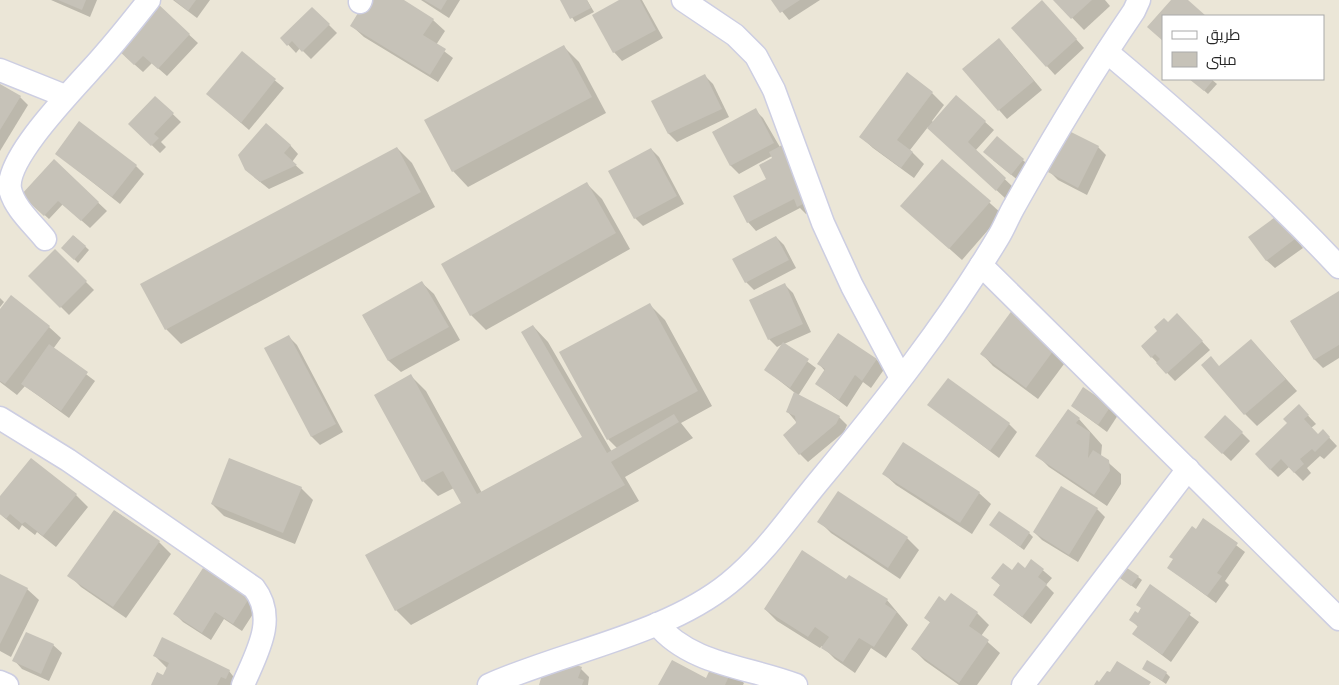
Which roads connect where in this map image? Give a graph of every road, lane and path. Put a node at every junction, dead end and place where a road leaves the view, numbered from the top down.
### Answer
1 (149, 0) edge
2 (683, 0) edge
3 (1139, 0) edge
4 (1106, 52) junction
5 (0, 70) edge
6 (65, 96) junction
7 (45, 239) dead end
8 (981, 264) junction
9 (1339, 267) edge
10 (901, 378) junction
11 (0, 418) edge
12 (1188, 469) junction
13 (1339, 619) edge
14 (657, 624) junction
15 (0, 682) edge
16 (7, 685) edge
17 (243, 685) edge
18 (489, 685) edge
19 (796, 685) edge
20 (1023, 685) edge

1 - 6 street
2 - 10 street
3 - 4 street
4 - 8 street
4 - 9 street
5 - 6 street
6 - 7 street
8 - 10 street
8 - 12 street
10 - 14 street
11 - 17 street
12 - 13 street
12 - 20 street
14 - 18 street
14 - 19 street
15 - 16 street

